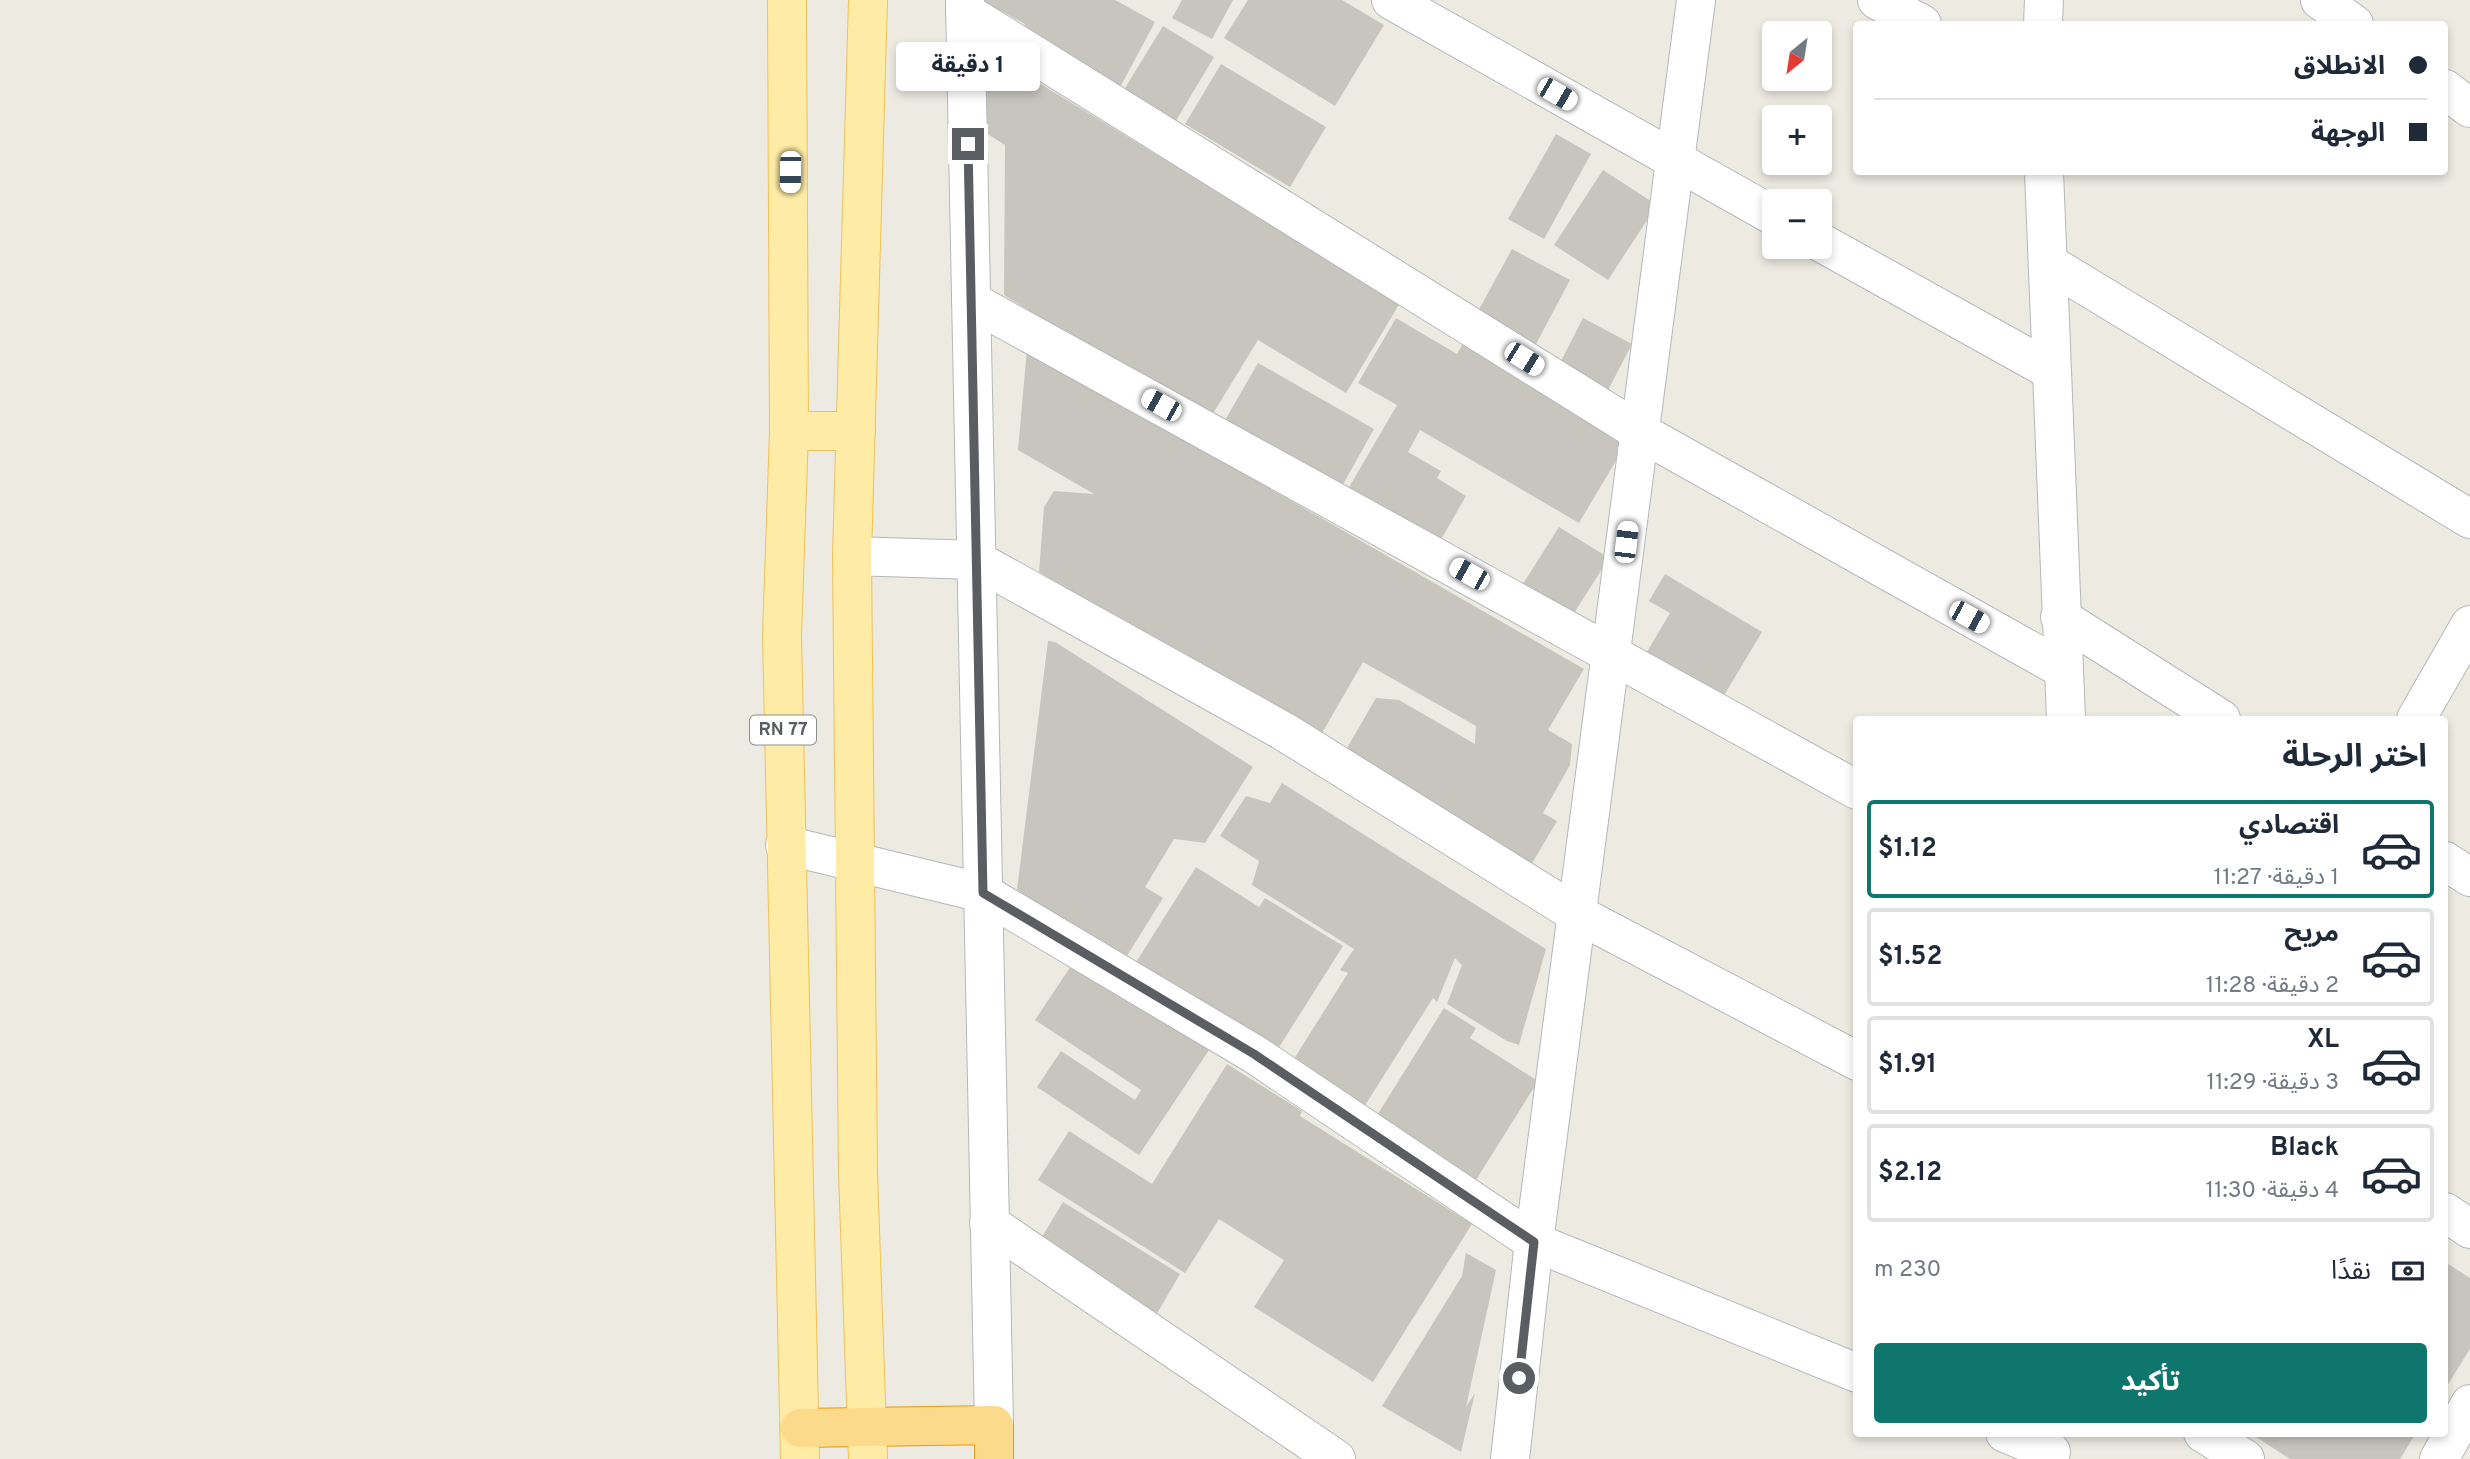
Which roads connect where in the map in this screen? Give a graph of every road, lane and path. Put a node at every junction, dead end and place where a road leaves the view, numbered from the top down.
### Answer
1 (788, 0) edge
2 (868, 0) edge
3 (1391, 0) edge
4 (1696, 0) edge
5 (1877, 0) edge
6 (2044, 0) edge
7 (2320, 0) edge
8 (965, 6) edge
9 (1916, 21) edge
10 (2043, 21) edge
11 (2350, 21) edge
12 (2448, 91) edge
13 (2470, 107) edge
14 (1675, 161) junction
15 (2044, 175) edge
16 (1762, 209) edge
17 (1832, 249) edge
18 (2048, 263) junction
19 (971, 301) junction
20 (2052, 371) junction
21 (789, 431) junction
22 (856, 431) junction
23 (1640, 432) junction
24 (2470, 519) edge
25 (852, 556) junction
26 (976, 559) junction
27 (2060, 617) junction
28 (2470, 625) edge
29 (1611, 652) junction
30 (2063, 669) junction
31 (2066, 716) edge
32 (2216, 716) edge
33 (2418, 716) edge
34 (1853, 788) edge
35 (785, 845) junction
36 (853, 861) junction
37 (2448, 863) edge
38 (2470, 877) edge
39 (983, 893) junction
40 (1577, 914) junction
41 (1853, 1059) edge
42 (2448, 1214) edge
43 (989, 1223) junction
44 (2470, 1229) edge
45 (1534, 1242) junction
46 (1853, 1371) edge
47 (2470, 1404) edge
48 (2018, 1437) edge
49 (2209, 1437) edge
50 (994, 1442) edge
51 (800, 1443) edge
52 (868, 1443) edge
53 (2054, 1448) edge
54 (1336, 1459) edge
55 (1510, 1459) edge
56 (2245, 1459) edge
57 (2439, 1459) edge

1 - 21 main road, RN 77
2 - 22 main road
3 - 14 street
4 - 14 street
5 - 9 street
6 - 10 street
7 - 11 street
8 - 19 street
8 - 23 street
12 - 13 street
14 - 16 street
14 - 23 street
15 - 18 street
17 - 20 street
18 - 20 street
18 - 24 street
19 - 26 street
19 - 29 street
20 - 27 street
21 - 22 main road
21 - 35 main road, RN 77
22 - 25 main road
23 - 29 street
23 - 30 street
25 - 26 street
25 - 36 main road
26 - 39 street
26 - 40 street
27 - 30 street
27 - 32 street
28 - 33 street
29 - 34 street
29 - 40 street
30 - 31 street
35 - 36 street
35 - 51 main road, RN 77
36 - 39 street
36 - 52 main road
37 - 38 street
39 - 43 street
39 - 45 street
40 - 41 street
40 - 45 street
42 - 44 street
43 - 50 street
43 - 54 street
45 - 46 street
45 - 55 street
47 - 57 street
48 - 53 street
49 - 56 street
50 - 52 highway
51 - 52 highway

